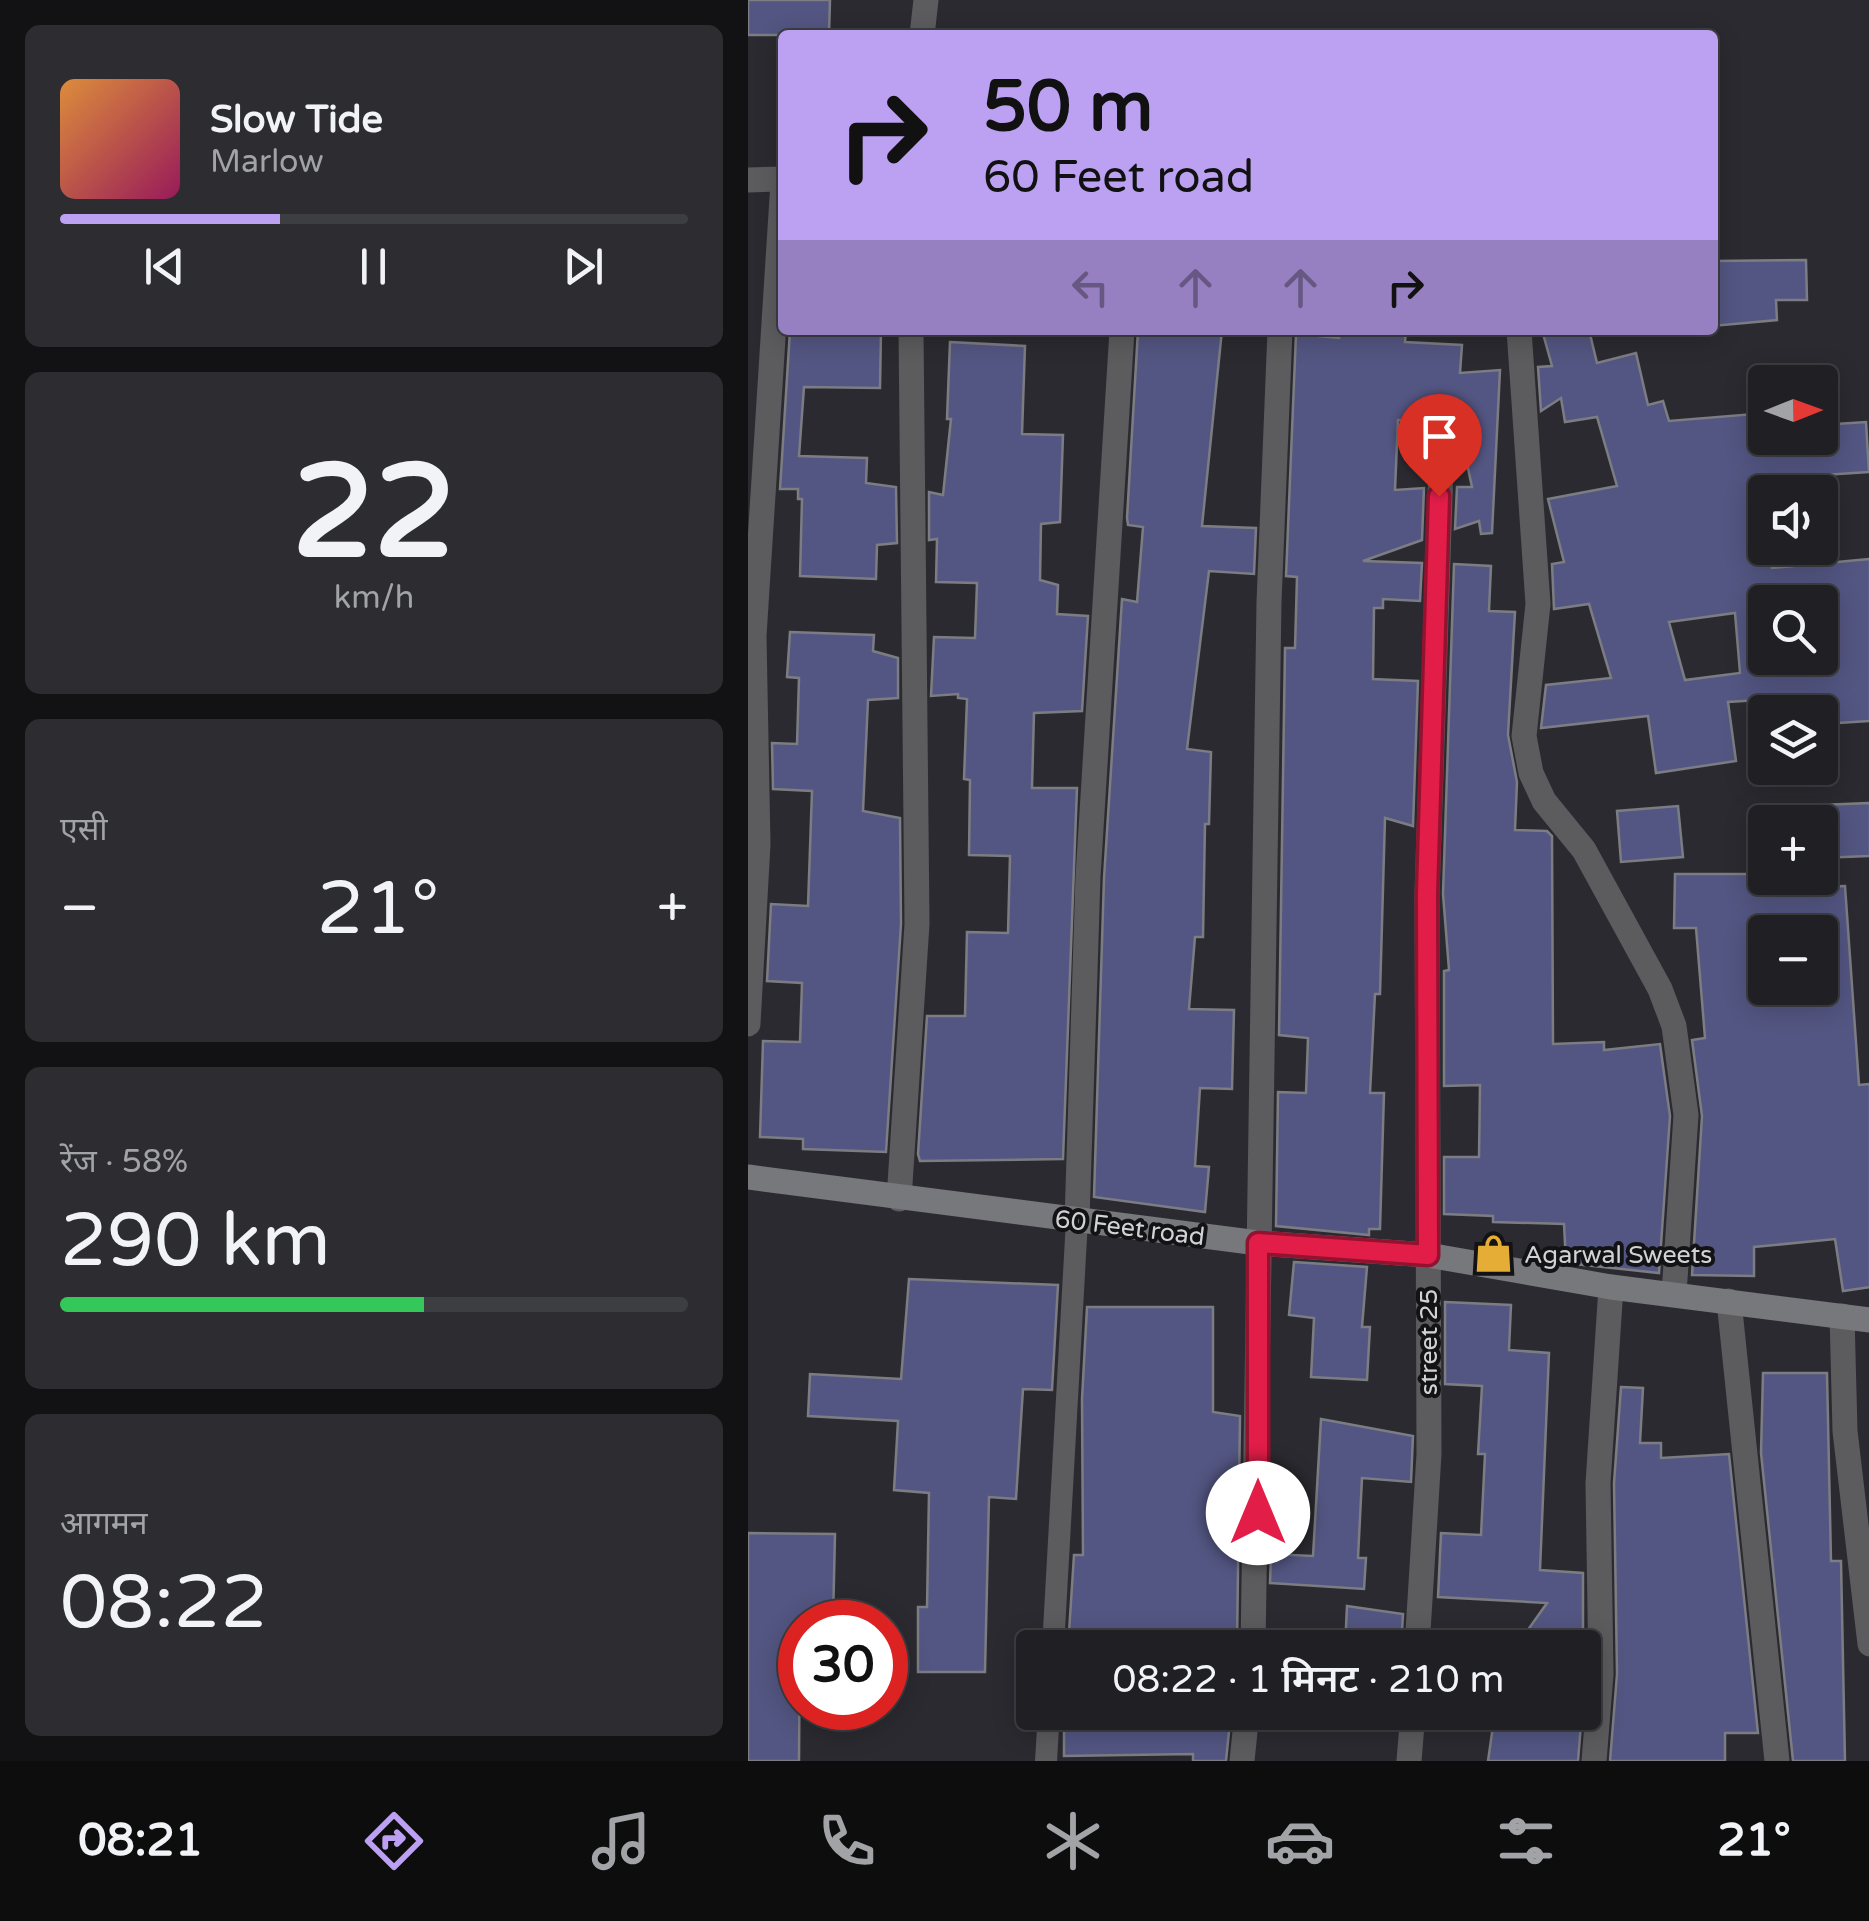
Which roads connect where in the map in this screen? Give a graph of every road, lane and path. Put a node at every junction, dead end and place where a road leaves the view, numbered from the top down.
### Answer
1 (926, 0) edge
2 (923, 30) edge
3 (748, 180) edge
4 (778, 181) edge
5 (778, 259) edge
6 (911, 335) edge
7 (1122, 335) edge
8 (1280, 335) edge
9 (1519, 335) edge
10 (1442, 436) dead end
11 (748, 1024) edge
12 (748, 1177) edge
13 (899, 1199) junction
14 (1077, 1220) junction
15 (1258, 1243) junction
16 (1428, 1255) junction
17 (1612, 1287) junction
18 (1674, 1294) junction
19 (1729, 1300) junction
20 (1842, 1316) junction
21 (1870, 1320) edge
22 (1054, 1630) edge
23 (1253, 1630) edge
24 (1418, 1630) edge
25 (1870, 1644) edge
26 (1048, 1730) edge
27 (1245, 1730) edge
28 (1411, 1730) edge
29 (1046, 1761) edge
30 (1242, 1761) edge
31 (1409, 1761) edge
32 (1594, 1761) edge
33 (1777, 1761) edge

1 - 2 street
3 - 4 street
5 - 11 street
6 - 13 street
7 - 14 street
8 - 15 street
9 - 18 street
10 - 16 street, street 25
12 - 13 street, 60 Feet road
13 - 14 street, 60 Feet road
14 - 15 street, 60 Feet road
14 - 22 lane
15 - 16 street, 60 Feet road
15 - 23 street
16 - 17 street, 60 Feet road
16 - 24 street, street 25
17 - 18 street, 60 Feet road
17 - 32 street
18 - 19 street, 60 Feet road
19 - 20 street, 60 Feet road
19 - 33 street
20 - 21 street, 60 Feet road
20 - 25 street
26 - 29 lane
27 - 30 street
28 - 31 street

